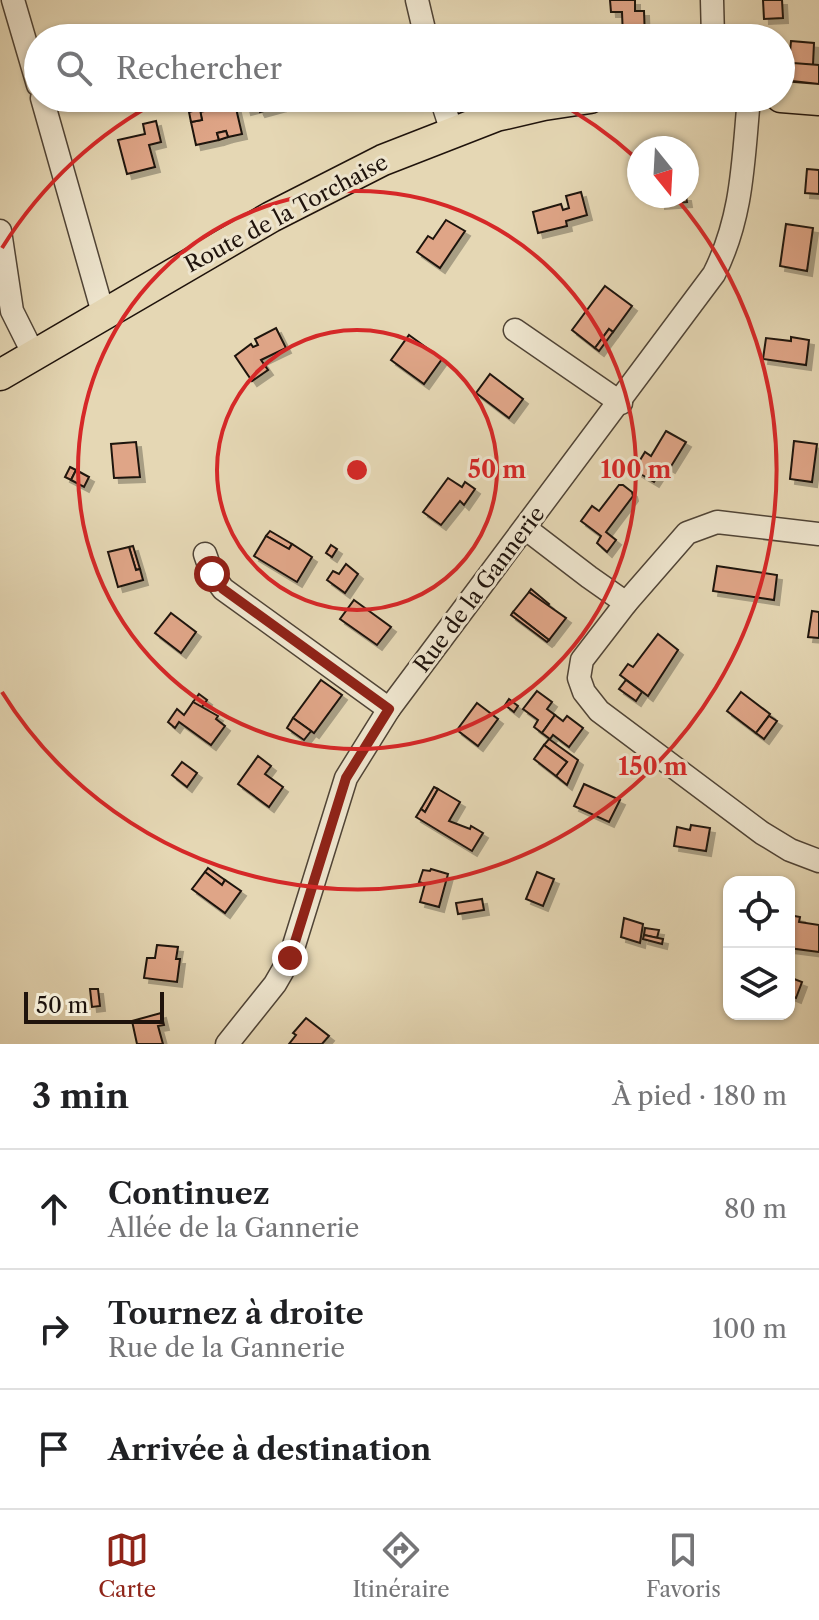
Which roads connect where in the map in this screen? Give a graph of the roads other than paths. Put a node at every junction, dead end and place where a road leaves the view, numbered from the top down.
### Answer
1 (13, 0) edge
2 (417, 0) edge
3 (712, 0) edge
4 (423, 24) edge
5 (713, 24) edge
6 (24, 37) edge
7 (795, 98) edge
8 (819, 100) edge
9 (46, 112) edge
10 (446, 112) edge
11 (513, 112) edge
12 (748, 112) edge
13 (452, 132) junction
14 (0, 231) edge
15 (103, 313) junction
16 (515, 330) dead end
17 (34, 355) junction
18 (0, 375) edge
19 (621, 403) junction
20 (525, 528) junction
21 (819, 534) edge
22 (205, 554) dead end
23 (626, 603) junction
24 (389, 709) junction
25 (819, 861) edge
26 (227, 1044) edge

1 - 6 street
2 - 4 street
3 - 5 street
7 - 8 main road
9 - 15 street
10 - 13 street
11 - 13 main road, Route de la Torchaise
12 - 19 street, Rue de la Gannerie
13 - 15 main road, Route de la Torchaise
14 - 17 street
15 - 17 main road, Route de la Torchaise
16 - 19 street
17 - 18 main road, Route de la Torchaise
19 - 20 street, Rue de la Gannerie
20 - 23 street
20 - 24 street, Rue de la Gannerie
21 - 23 street
22 - 24 street
23 - 25 street
24 - 26 street, Rue de la Gannerie

